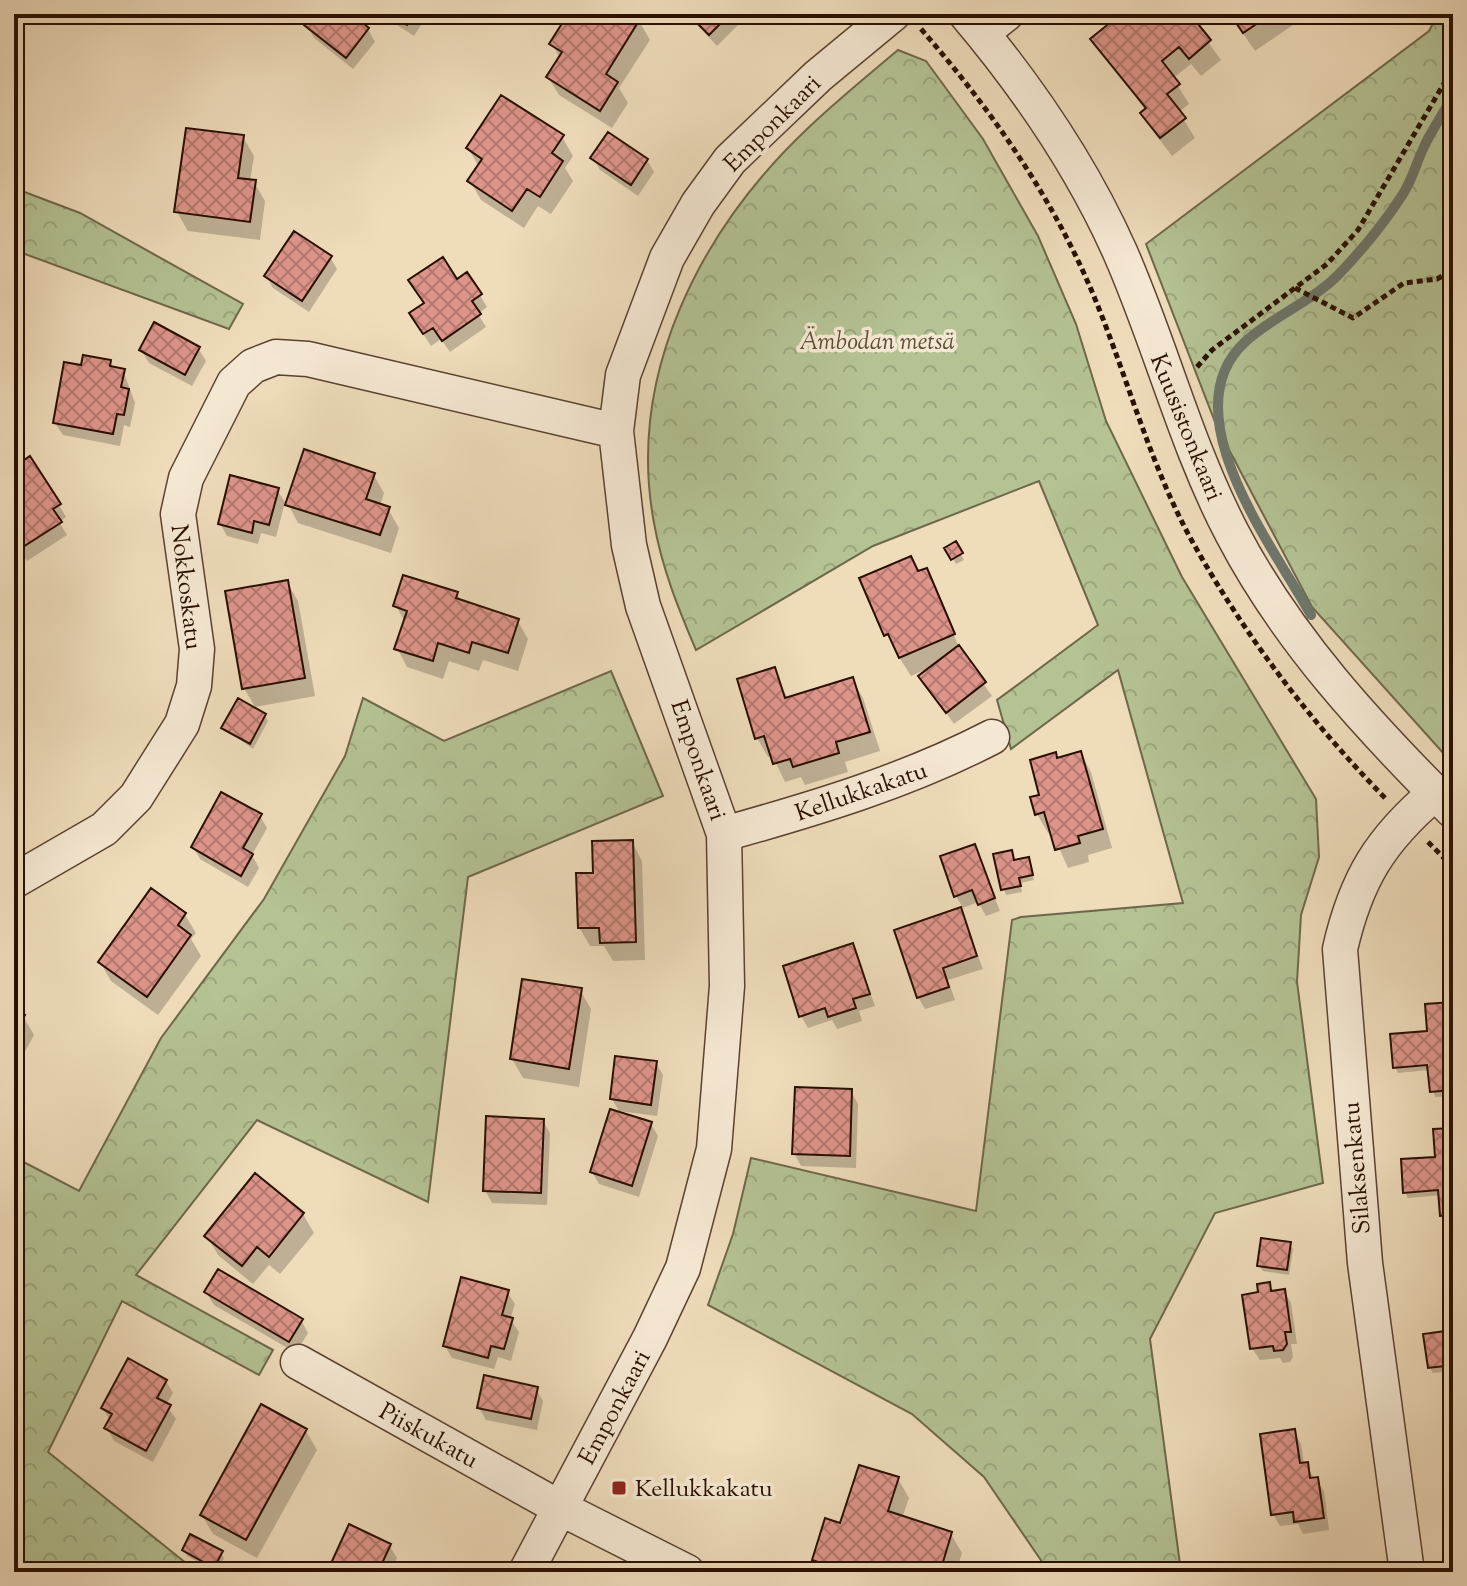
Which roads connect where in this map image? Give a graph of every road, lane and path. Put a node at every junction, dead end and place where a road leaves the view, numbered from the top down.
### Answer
1 (893, 14) edge
2 (984, 20) edge
3 (1453, 68) edge
4 (1453, 270) edge
5 (1295, 288) junction
6 (1171, 394) junction
7 (616, 431) junction
8 (992, 737) dead end
9 (1444, 802) edge
10 (724, 834) junction
11 (1422, 836) dead end
12 (1453, 867) edge
13 (14, 881) edge
14 (298, 1362) dead end
15 (560, 1508) junction
16 (526, 1572) edge
17 (687, 1572) edge
18 (1407, 1572) edge

1 - 7 street, Emponkaari
2 - 6 street, Kuusistonkaari
3 - 5 path
4 - 5 path
5 - 6 path
6 - 9 street, Kuusistonkaari
7 - 10 street, Emponkaari
7 - 13 street, Nokkoskatu
8 - 10 street, Kellukkakatu
9 - 18 street, Silaksenkatu
10 - 15 street, Emponkaari
11 - 12 path
14 - 15 street, Piiskukatu
15 - 16 street, Emponkaari
15 - 17 street, Piiskukatu

